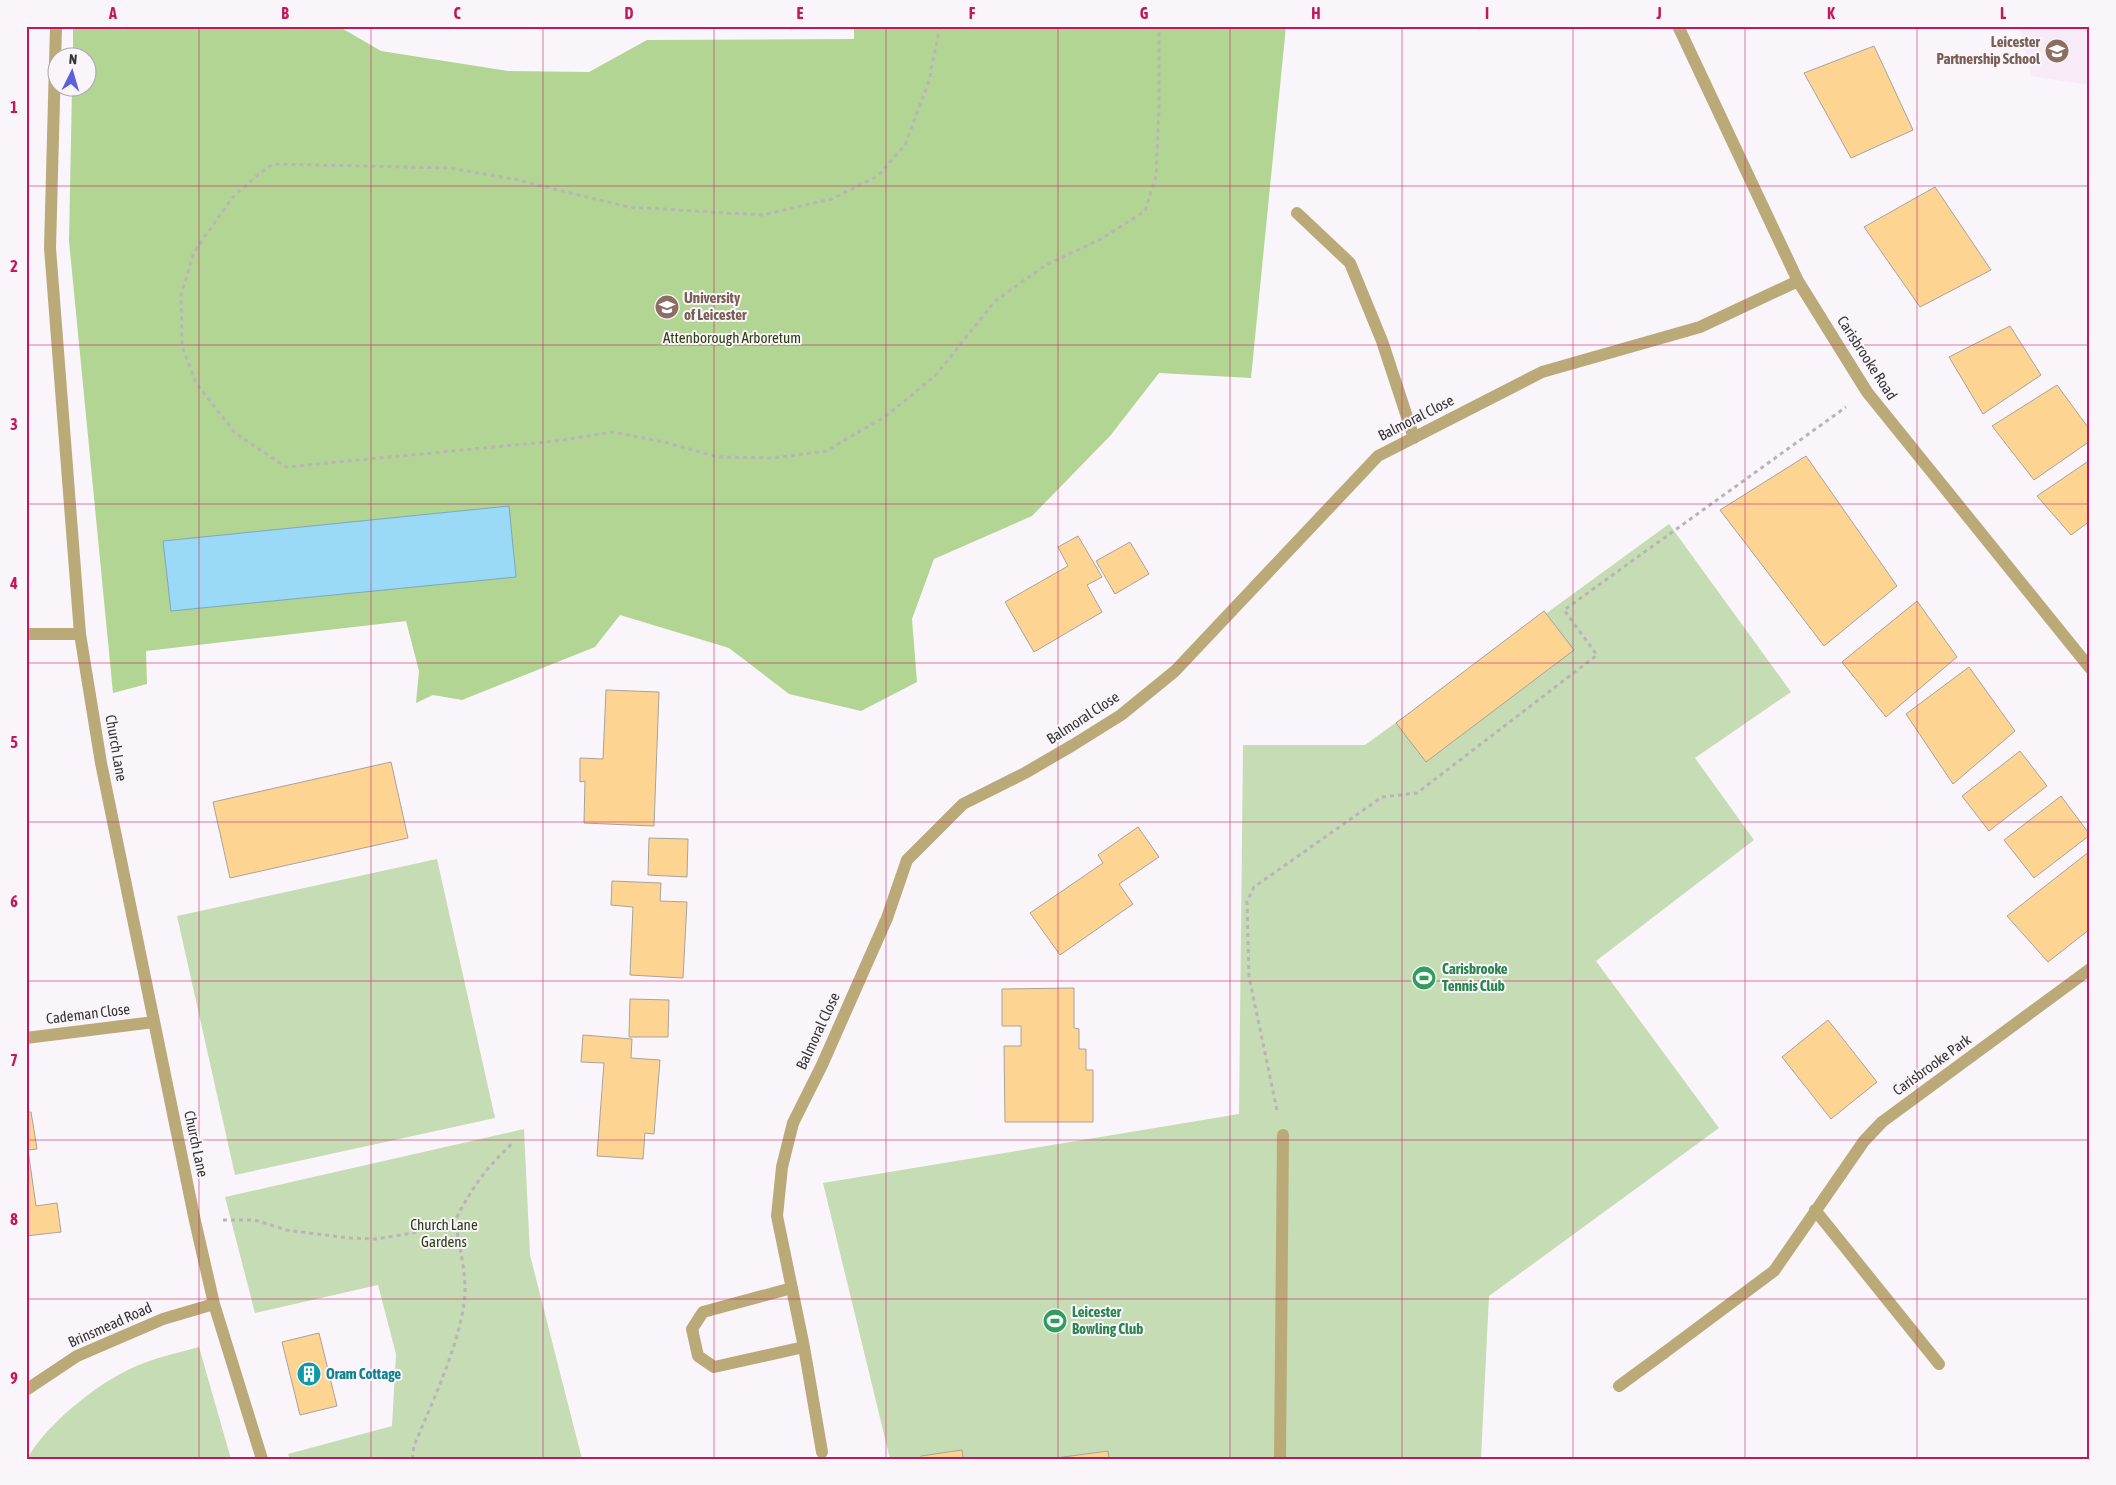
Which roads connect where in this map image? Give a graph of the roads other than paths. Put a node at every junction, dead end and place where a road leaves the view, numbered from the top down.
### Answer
1 (56, 26) edge
2 (1678, 26) edge
3 (1298, 213) dead end
4 (1798, 281) junction
5 (1414, 438) junction
6 (26, 634) edge
7 (80, 634) junction
8 (2090, 668) edge
9 (2090, 969) edge
10 (154, 1022) junction
11 (26, 1038) edge
12 (1283, 1135) road end
13 (1815, 1210) junction
14 (792, 1288) junction
15 (214, 1304) junction
16 (804, 1347) junction
17 (1939, 1364) dead end
18 (1619, 1386) dead end
19 (26, 1390) edge
20 (822, 1455) edge
21 (262, 1459) edge
22 (1280, 1459) edge

1 - 7 street, Church Lane
2 - 4 street, Carisbrooke Road
3 - 5 street
4 - 5 street, Balmoral Close
4 - 8 street, Carisbrooke Road
5 - 14 street, Balmoral Close
6 - 7 street
7 - 10 street, Church Lane
9 - 13 street, Carisbrooke Park
10 - 11 street, Cademan Close
10 - 15 street, Church Lane
12 - 22 street
13 - 17 street
13 - 18 street, Carisbrooke Park
14 - 16 street, Balmoral Close
14 - 16 street
15 - 19 street, Brinsmead Road
15 - 21 street, Church Lane
16 - 20 street, Balmoral Close

